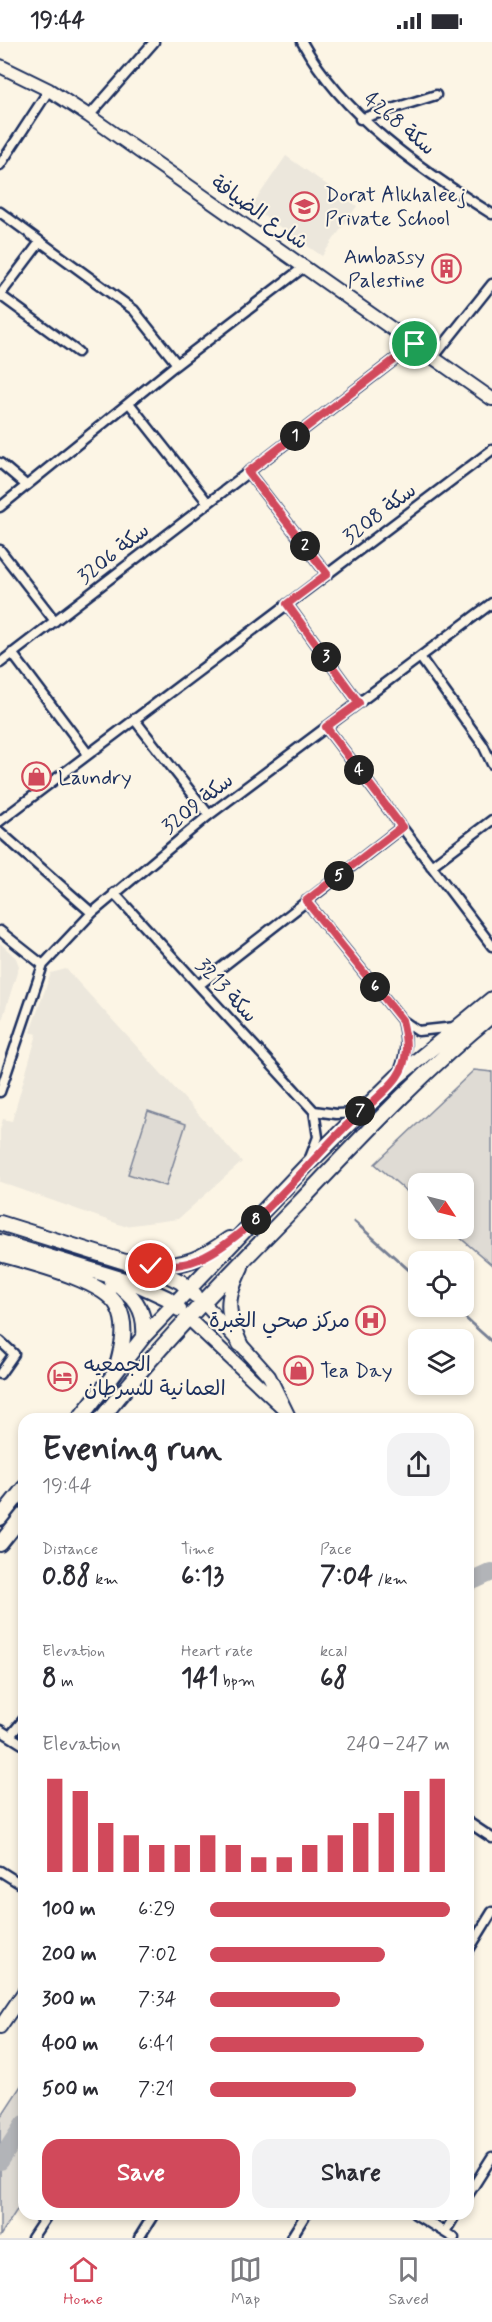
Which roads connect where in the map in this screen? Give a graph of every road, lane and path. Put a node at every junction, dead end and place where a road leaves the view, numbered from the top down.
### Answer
1 (154, 42) edge
2 (302, 42) edge
3 (0, 66) edge
4 (49, 90) junction
5 (436, 95) dead end
6 (88, 116) junction
7 (360, 119) junction
8 (0, 165) edge
9 (0, 212) edge
10 (492, 214) edge
11 (40, 242) junction
12 (304, 267) junction
13 (492, 284) edge
14 (0, 295) edge
15 (415, 344) junction
16 (78, 352) dead end
17 (434, 358) junction
18 (177, 364) junction
19 (492, 399) edge
20 (129, 403) junction
21 (492, 450) edge
22 (0, 464) edge
23 (248, 472) junction
24 (26, 485) junction
25 (208, 503) junction
26 (0, 507) edge
27 (0, 550) edge
28 (327, 574) junction
29 (492, 603) edge
30 (287, 604) junction
31 (55, 621) junction
32 (12, 653) junction
33 (420, 657) junction
34 (0, 663) edge
35 (359, 703) junction
36 (134, 719) junction
37 (326, 727) junction
38 (88, 754) junction
39 (492, 764) edge
40 (208, 815) junction
41 (0, 820) edge
42 (492, 820) edge
43 (402, 827) junction
44 (0, 832) edge
45 (431, 866) junction
46 (114, 893) junction
47 (306, 901) junction
48 (92, 913) junction
49 (0, 931) edge
50 (491, 944) edge
51 (43, 965) junction
52 (199, 986) junction
53 (492, 999) edge
54 (492, 1015) edge
55 (402, 1020) junction
56 (456, 1027) junction
57 (397, 1077) junction
58 (0, 1092) edge
59 (314, 1111) junction
60 (358, 1113) junction
61 (308, 1164) junction
62 (0, 1223) edge
63 (253, 1223) junction
64 (0, 1242) edge
65 (0, 1254) edge
66 (246, 1257) junction
67 (137, 1264) junction
68 (97, 1273) junction
69 (189, 1289) junction
70 (203, 1302) junction
71 (174, 1304) junction
72 (188, 1318) junction
73 (144, 1336) junction
74 (0, 1341) edge
75 (240, 1344) junction
76 (116, 1371) junction
77 (0, 1374) edge
78 (84, 1413) edge
79 (106, 1413) edge
80 (285, 1413) edge
81 (287, 1413) edge
82 (18, 1496) edge
83 (0, 1518) edge
84 (18, 1522) edge
85 (0, 1544) edge
86 (18, 1726) edge
87 (0, 1730) edge
88 (10, 1736) junction
89 (18, 1741) edge
90 (474, 1826) edge
91 (492, 1838) edge
92 (0, 1871) edge
93 (18, 1882) edge
94 (492, 1912) edge
95 (489, 1922) edge
96 (474, 1943) edge
97 (18, 2001) edge
98 (1, 2025) edge
99 (492, 2157) edge
100 (474, 2186) edge
101 (44, 2220) edge
102 (150, 2220) edge
103 (302, 2220) edge
104 (425, 2220) edge
105 (452, 2220) edge
106 (445, 2232) junction
107 (32, 2238) edge
108 (139, 2238) edge
109 (291, 2238) edge
110 (454, 2238) edge

1 - 6 street
2 - 7 street, سكة 4268
3 - 4 street, شارع الضيافة
4 - 6 street, شارع الضيافة
4 - 8 street
5 - 7 street
6 - 12 street, شارع الضيافة
7 - 10 street, سكة 4268
9 - 11 street
11 - 14 street
11 - 18 street
12 - 15 street, شارع الضيافة
12 - 18 street
13 - 17 street
14 - 16 street
15 - 17 street, شارع الضيافة
15 - 23 street, سكة 3206
17 - 19 street, شارع الضيافة
18 - 20 street
20 - 24 street
20 - 25 street
21 - 28 street, سكة 3208
22 - 24 street
23 - 25 street, سكة 3206
23 - 28 street
24 - 26 street
25 - 31 street, سكة 3206
27 - 31 street
28 - 30 street, سكة 3208
29 - 33 street, سكة 3209
30 - 35 street
30 - 36 street, سكة 3208
31 - 32 street, سكة 3206
32 - 34 street, سكة 3206
32 - 38 street
33 - 35 street, سكة 3209
33 - 39 street
35 - 37 street, سكة 3209
36 - 38 street, سكة 3208
36 - 40 street
37 - 40 street, سكة 3209
37 - 43 street
38 - 41 street, سكة 3208
40 - 46 street, سكة 3209
42 - 45 street
43 - 45 street
43 - 47 street
44 - 48 street
45 - 50 street
46 - 48 street, سكة 3209
46 - 52 street, سكة 3213
47 - 52 street
47 - 55 street
48 - 51 street, سكة 3209
49 - 51 street
51 - 58 street, سكة 3209
52 - 59 street, سكة 3213
53 - 56 main road
54 - 66 main road
55 - 56 street
55 - 57 street
56 - 57 main road
57 - 60 main road
59 - 60 street
59 - 61 street
60 - 61 main road
61 - 63 main road
62 - 67 main road
63 - 67 main road
63 - 69 main road
64 - 68 main road
65 - 76 main road
66 - 70 main road
66 - 75 main road
67 - 69 main road
68 - 71 main road
68 - 73 main road
69 - 70 main road
69 - 71 main road
70 - 72 main road
70 - 75 street
71 - 72 main road
71 - 73 main road
72 - 79 main road
72 - 80 street
73 - 76 main road
74 - 77 street
75 - 81 street
76 - 78 main road
82 - 83 main road
84 - 85 main road
86 - 88 street
87 - 88 street
88 - 89 street
90 - 91 street
92 - 93 street
94 - 95 street
95 - 96 street
97 - 98 street
99 - 100 street
101 - 107 street
102 - 108 street
103 - 109 street
104 - 106 street
105 - 106 street
106 - 110 street

